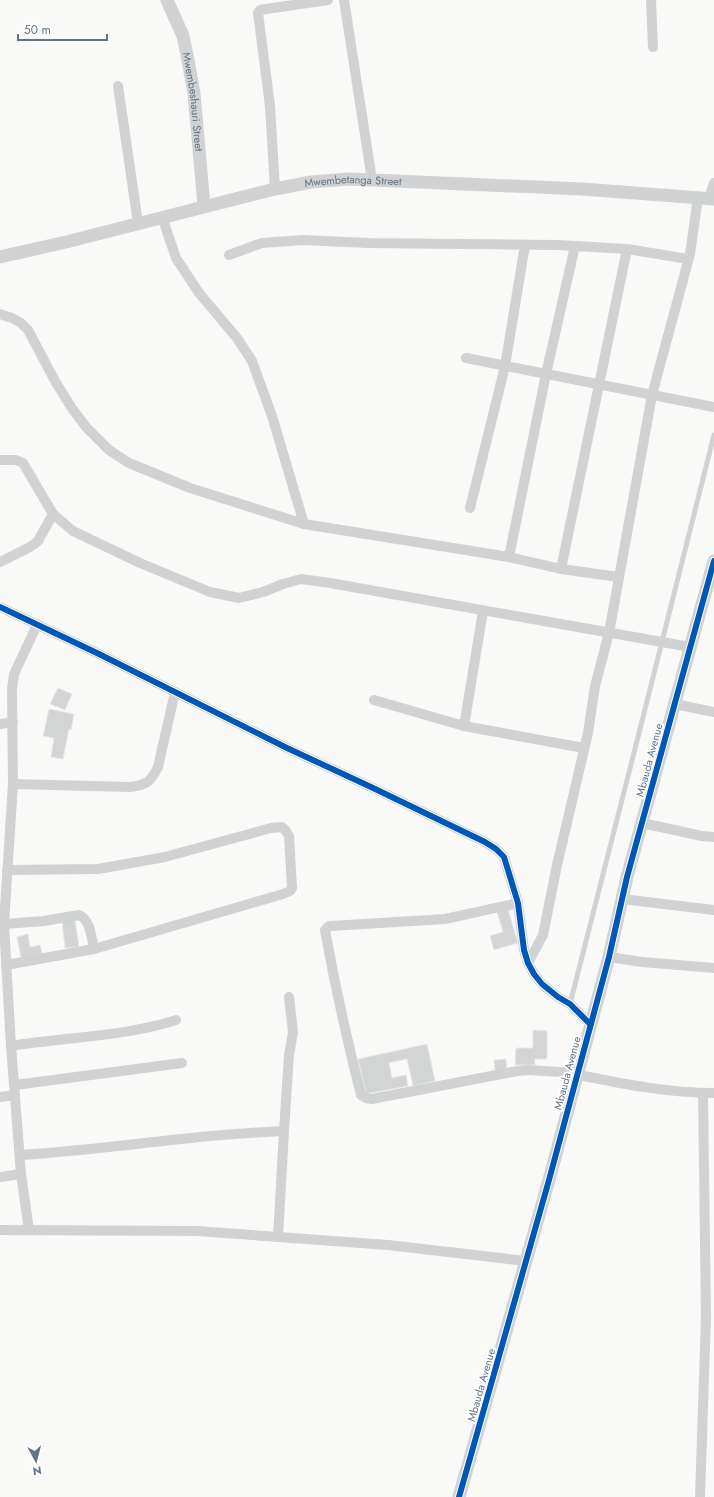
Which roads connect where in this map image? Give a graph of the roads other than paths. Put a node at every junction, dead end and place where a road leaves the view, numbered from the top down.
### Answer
1 (167, 0) edge
2 (328, 0) edge
3 (344, 0) edge
4 (651, 0) edge
5 (654, 47) dead end
6 (118, 86) dead end
7 (372, 180) junction
8 (714, 183) edge
9 (275, 189) junction
10 (707, 198) edge
11 (204, 206) junction
12 (162, 217) junction
13 (138, 223) junction
14 (525, 245) junction
15 (575, 246) junction
16 (627, 249) junction
17 (228, 255) dead end
18 (0, 257) edge
19 (688, 259) junction
20 (0, 314) edge
21 (466, 358) dead end
22 (505, 366) junction
23 (546, 374) junction
24 (599, 384) junction
25 (652, 395) junction
26 (714, 407) edge
27 (714, 435) edge
28 (0, 460) edge
29 (470, 508) dead end
30 (53, 514) junction
31 (304, 524) junction
32 (509, 557) junction
33 (714, 561) edge
34 (0, 562) edge
35 (561, 569) junction
36 (619, 577) junction
37 (0, 607) edge
38 (483, 611) junction
39 (37, 625) junction
40 (609, 633) junction
41 (661, 641) junction
42 (690, 647) junction
43 (175, 692) junction
44 (374, 700) dead end
45 (675, 704) junction
46 (714, 712) edge
47 (13, 722) junction
48 (0, 724) edge
49 (464, 726) junction
50 (584, 748) junction
51 (13, 784) junction
52 (642, 823) junction
53 (714, 837) edge
54 (7, 870) junction
55 (622, 899) junction
56 (518, 903) junction
57 (714, 910) edge
58 (4, 924) junction
59 (3, 937) edge
60 (94, 949) junction
61 (609, 957) junction
62 (528, 963) junction
63 (6, 965) junction
64 (714, 968) edge
65 (289, 997) dead end
66 (570, 1004) junction
67 (176, 1020) dead end
68 (590, 1024) junction
69 (0, 1034) edge
70 (10, 1034) junction
71 (11, 1046) junction
72 (182, 1063) dead end
73 (578, 1073) junction
74 (15, 1090) junction
75 (702, 1093) junction
76 (714, 1093) edge
77 (0, 1097) edge
78 (284, 1131) junction
79 (20, 1155) junction
80 (22, 1174) junction
81 (0, 1177) edge
82 (0, 1230) edge
83 (29, 1230) junction
84 (278, 1237) junction
85 (526, 1261) junction
86 (460, 1497) edge
87 (700, 1497) edge

1 - 11 street, Mwembeshauri Street
2 - 9 street
3 - 7 street
4 - 5 street
6 - 13 street
7 - 9 street, Mwembetanga Street
7 - 10 street, Mwembetanga Street
8 - 10 street
9 - 11 street, Mwembetanga Street
10 - 19 street
11 - 12 street, Mwembetanga Street
12 - 13 street, Mwembetanga Street
12 - 31 street
13 - 18 street, Mwembetanga Street
14 - 15 street
14 - 17 street
14 - 22 street
15 - 16 street
15 - 23 street
16 - 19 street
16 - 24 street
19 - 25 street
20 - 31 street
21 - 22 street
22 - 23 street
22 - 29 street
23 - 24 street
23 - 32 street
24 - 25 street
24 - 35 street
25 - 26 street
25 - 36 street
27 - 41 lane
28 - 30 street
30 - 34 street
30 - 38 street
31 - 32 street
32 - 35 street
33 - 42 street, Mbauda Avenue
35 - 36 street
36 - 40 street
37 - 39 street
38 - 40 street
38 - 49 street
39 - 43 street
39 - 47 street
40 - 41 street
40 - 50 street
41 - 42 street
41 - 66 lane
42 - 45 street, Mbauda Avenue
43 - 51 street
43 - 56 street
44 - 49 street
45 - 46 street
45 - 52 street, Mbauda Avenue
47 - 48 street
47 - 51 street
49 - 50 street
50 - 62 street
51 - 54 street
52 - 53 street
52 - 55 street, Mbauda Avenue
54 - 58 street
54 - 60 street
55 - 57 street
55 - 61 street, Mbauda Avenue
56 - 62 street
56 - 73 street
58 - 59 street
58 - 60 street
59 - 63 street
60 - 63 street
61 - 64 street
61 - 68 street, Mbauda Avenue
62 - 66 street
63 - 70 street
65 - 78 street
66 - 68 street
67 - 71 street
68 - 73 street, Mbauda Avenue
69 - 70 street
70 - 71 street
71 - 74 street
72 - 74 street
73 - 75 street
73 - 85 street, Mbauda Avenue
74 - 77 street
74 - 79 street
75 - 76 street
75 - 87 street
78 - 79 street
78 - 84 street
79 - 80 street
80 - 81 street
80 - 83 street
82 - 83 street
83 - 84 street
84 - 85 street
85 - 86 street, Mbauda Avenue

